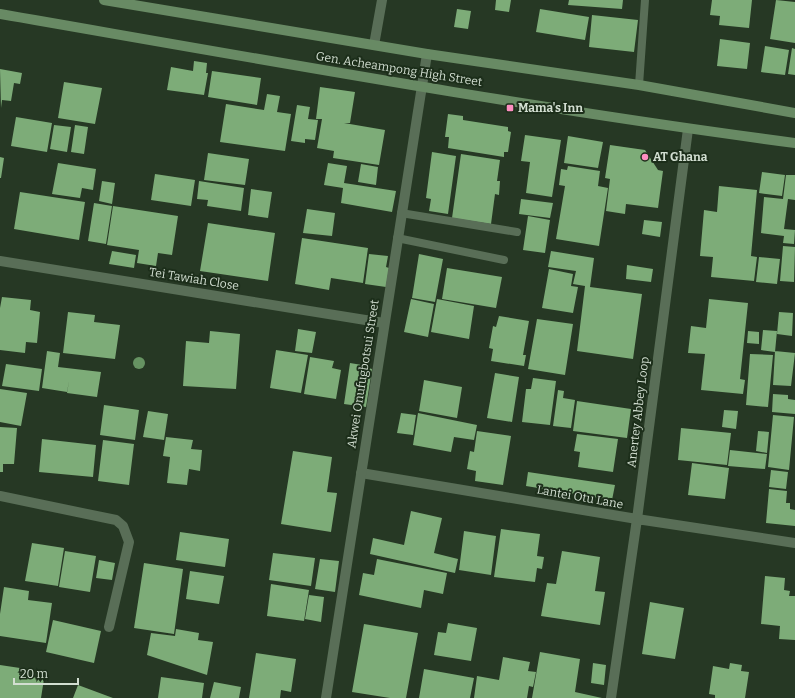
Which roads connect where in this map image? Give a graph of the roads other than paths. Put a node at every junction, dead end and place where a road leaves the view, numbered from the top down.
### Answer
1 (104, 0) edge
2 (382, 0) edge
3 (646, 0) edge
4 (0, 14) edge
5 (374, 45) junction
6 (427, 54) junction
7 (639, 85) junction
8 (421, 86) junction
9 (795, 113) edge
10 (688, 129) junction
11 (795, 143) edge
12 (401, 213) junction
13 (517, 232) dead end
14 (397, 238) junction
15 (504, 260) dead end
16 (0, 261) edge
17 (384, 323) junction
18 (361, 473) junction
19 (0, 496) edge
20 (637, 519) junction
21 (795, 543) edge
22 (109, 627) dead end
23 (326, 698) edge
24 (611, 698) edge

1 - 5 main road, Gen. Acheampong High Street
2 - 5 street
3 - 7 lane
4 - 8 main road, Gen. Acheampong High Street
5 - 6 main road, Gen. Acheampong High Street
6 - 7 main road, Gen. Acheampong High Street
6 - 8 street, Akwei Onufugbotsui Street
7 - 9 main road, Gen. Acheampong High Street
8 - 10 main road, Gen. Acheampong High Street
8 - 12 street, Akwei Onufugbotsui Street
10 - 11 main road, Gen. Acheampong High Street
10 - 20 street, Anertey Abbey Loop
12 - 13 lane
12 - 14 street, Akwei Onufugbotsui Street
14 - 15 lane
14 - 17 street, Akwei Onufugbotsui Street
16 - 17 street, Tei Tawiah Close
17 - 18 street, Akwei Onufugbotsui Street
18 - 20 street, Lantei Otu Lane
18 - 23 street, Akwei Onufugbotsui Street
19 - 22 street
20 - 21 street, Lantei Otu Lane
20 - 24 street, Anertey Abbey Loop

